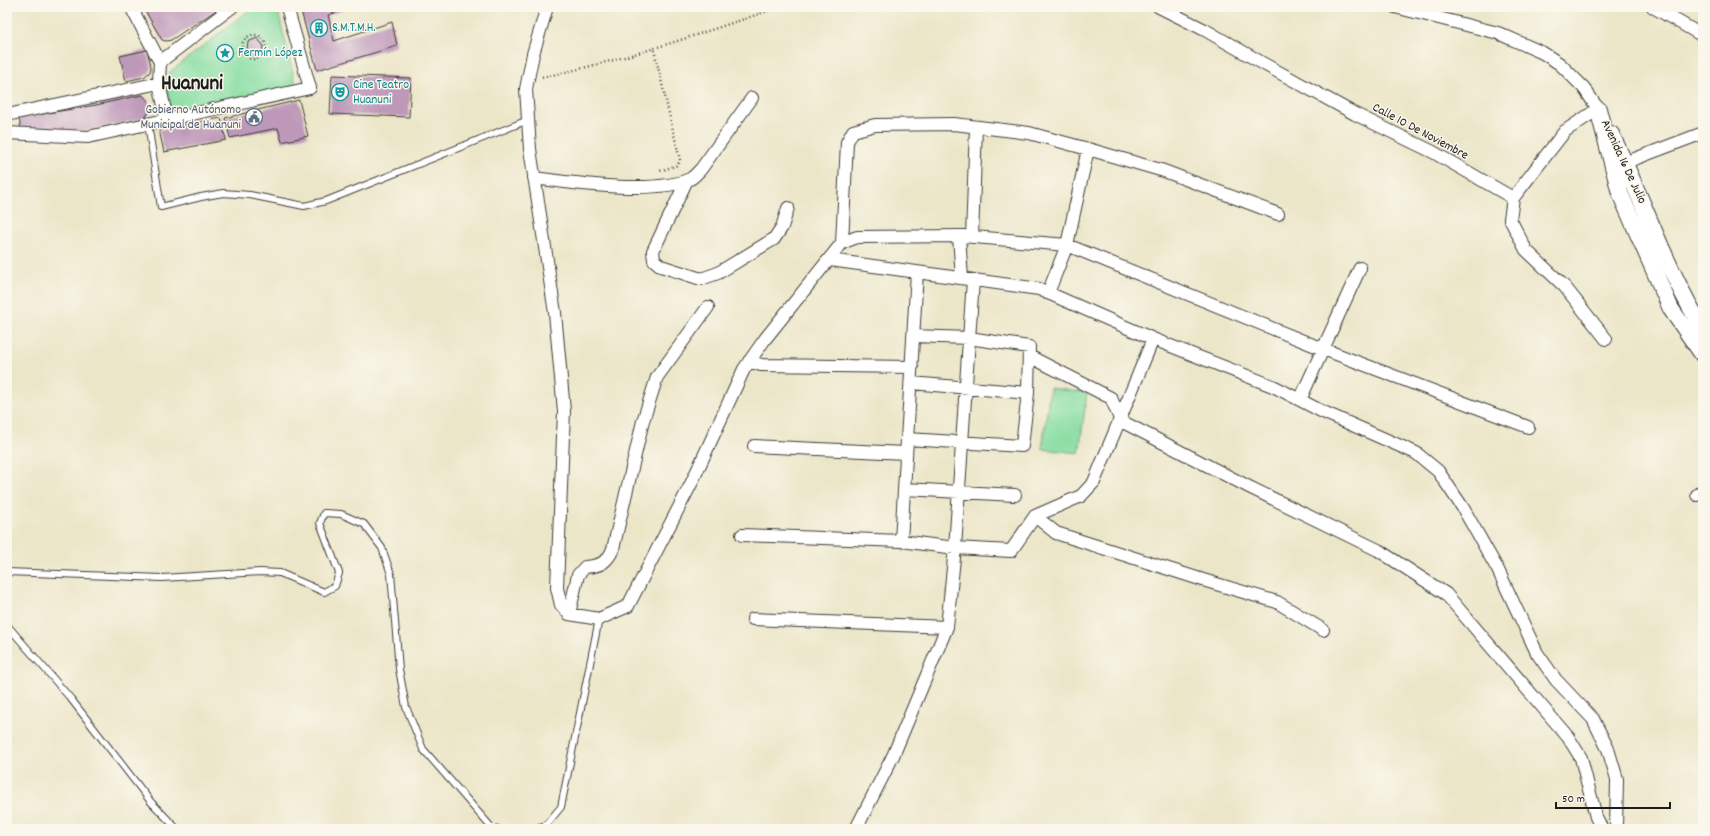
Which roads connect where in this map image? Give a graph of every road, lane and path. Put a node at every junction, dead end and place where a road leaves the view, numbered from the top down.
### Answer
1 (132, 7) edge
2 (232, 7) edge
3 (287, 7) edge
4 (547, 7) edge
5 (780, 7) edge
6 (1159, 7) edge
7 (1395, 7) edge
8 (1653, 7) edge
9 (1703, 36) edge
10 (654, 50) junction
11 (262, 58) joint
12 (160, 62) junction
13 (528, 80) junction
14 (158, 83) junction
15 (752, 98) dead end
16 (1598, 109) junction
17 (7, 115) edge
18 (167, 120) junction
19 (528, 120) junction
20 (148, 124) junction
21 (976, 126) junction
22 (7, 133) edge
23 (1703, 133) edge
24 (1088, 149) junction
25 (1619, 164) junction
26 (657, 172) dead end
27 (534, 178) junction
28 (687, 180) junction
29 (1513, 198) junction
30 (788, 208) dead end
31 (1278, 214) dead end
32 (959, 236) junction
33 (972, 237) junction
34 (842, 243) junction
35 (1067, 245) junction
36 (830, 260) junction
37 (1360, 268) dead end
38 (917, 272) junction
39 (968, 279) junction
40 (1048, 293) junction
41 (708, 307) dead end
42 (1703, 329) edge
43 (913, 336) junction
44 (969, 338) junction
45 (1153, 339) junction
46 (1606, 339) dead end
47 (1323, 349) junction
48 (1703, 355) edge
49 (1029, 356) junction
50 (749, 362) junction
51 (912, 367) junction
52 (911, 383) junction
53 (966, 388) junction
54 (1028, 393) junction
55 (1300, 400) junction
56 (1121, 421) junction
57 (1528, 427) dead end
58 (907, 439) junction
59 (962, 442) junction
60 (754, 446) dead end
61 (906, 453) junction
62 (904, 489) junction
63 (959, 492) junction
64 (1015, 495) dead end
65 (1035, 516) junction
66 (742, 535) dead end
67 (901, 541) junction
68 (956, 548) junction
69 (7, 572) edge
70 (569, 614) junction
71 (599, 619) junction
72 (753, 619) dead end
73 (7, 625) edge
74 (947, 626) junction
75 (1323, 630) dead end
76 (178, 829) edge
77 (498, 829) edge
78 (533, 829) edge
79 (856, 829) edge
80 (1602, 829) edge
81 (1616, 829) edge

1 - 12 street
2 - 12 street
3 - 18 street
4 - 13 street
5 - 10 path
6 - 29 street, Calle 10 De Noviembre
7 - 16 street
8 - 9 street
10 - 13 path
10 - 26 path
11 - 11 path
12 - 14 street
13 - 19 street
14 - 17 street
14 - 18 street
15 - 28 street
16 - 25 street, Avenida 16 De Julio
16 - 29 street
18 - 20 street
19 - 20 lane
19 - 27 street
20 - 22 street
21 - 24 street
21 - 33 street
21 - 34 street
23 - 25 street
24 - 31 street
24 - 35 street
25 - 42 street, Avenida 16 De Julio
25 - 48 street, Avenida 16 De Julio
27 - 28 street
27 - 70 street
28 - 30 street
29 - 46 street
32 - 33 street
32 - 34 street
32 - 39 street
33 - 35 street
34 - 36 street
35 - 40 street
35 - 47 street
36 - 38 street
36 - 50 street
37 - 47 street
38 - 39 street
38 - 43 street
39 - 40 street
39 - 44 street
40 - 45 street
41 - 70 street
43 - 44 street
43 - 51 street
44 - 49 street
44 - 53 street
45 - 55 street
45 - 56 street
47 - 55 street
47 - 57 street
49 - 54 street
49 - 56 street
50 - 51 street
50 - 71 street
51 - 52 street
52 - 53 street
52 - 58 street
53 - 54 street
53 - 59 street
54 - 59 street
55 - 81 street
56 - 65 street
56 - 80 street
58 - 59 street
58 - 61 street
59 - 63 street
60 - 61 street
61 - 62 street
62 - 63 street
62 - 67 street
63 - 64 street
63 - 68 street
65 - 68 street
65 - 75 street
66 - 67 street
67 - 68 street
68 - 74 street
69 - 77 lane
70 - 71 street
71 - 78 lane
72 - 74 street
73 - 76 lane
74 - 79 street

